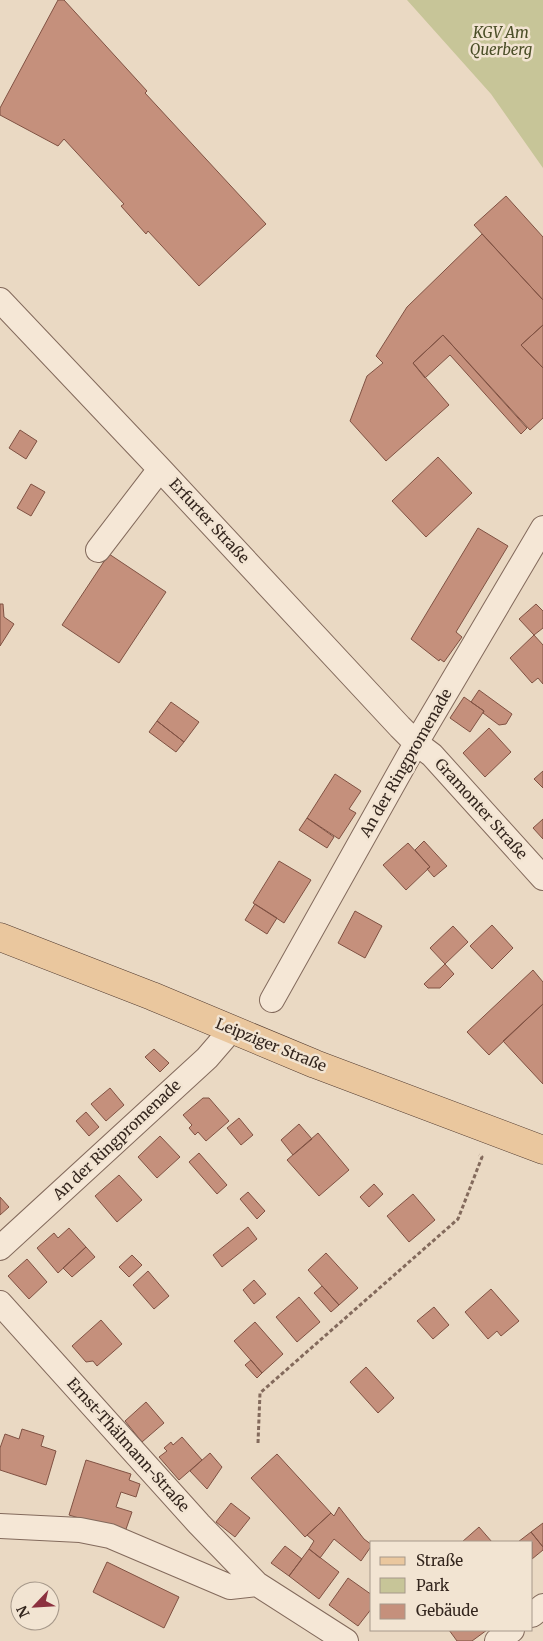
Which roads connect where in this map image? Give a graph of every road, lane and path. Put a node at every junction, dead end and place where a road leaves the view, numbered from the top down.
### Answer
1 (0, 300) edge
2 (160, 469) junction
3 (543, 528) edge
4 (98, 550) dead end
5 (416, 744) junction
6 (543, 878) edge
7 (0, 938) edge
8 (272, 1000) dead end
9 (232, 1029) junction
10 (543, 1150) edge
11 (474, 1153) dead end
12 (0, 1248) edge
13 (0, 1303) edge
14 (258, 1443) dead end
15 (0, 1526) edge
16 (258, 1584) junction
17 (543, 1606) edge
18 (533, 1614) edge
19 (511, 1631) edge
20 (346, 1641) edge
21 (497, 1641) edge

1 - 2 street, Erfurter Straße
2 - 4 street
2 - 5 street, Erfurter Straße
3 - 5 street, An der Ringpromenade
5 - 6 street, Gramonter Straße
5 - 8 street, An der Ringpromenade
7 - 9 main road, Leipziger Straße
9 - 10 main road, Leipziger Straße
9 - 12 street, An der Ringpromenade
11 - 14 path
13 - 16 street, Ernst-Thälmann-Straße
15 - 16 street
16 - 20 street, Ernst-Thälmann-Straße
17 - 18 street
19 - 21 street

